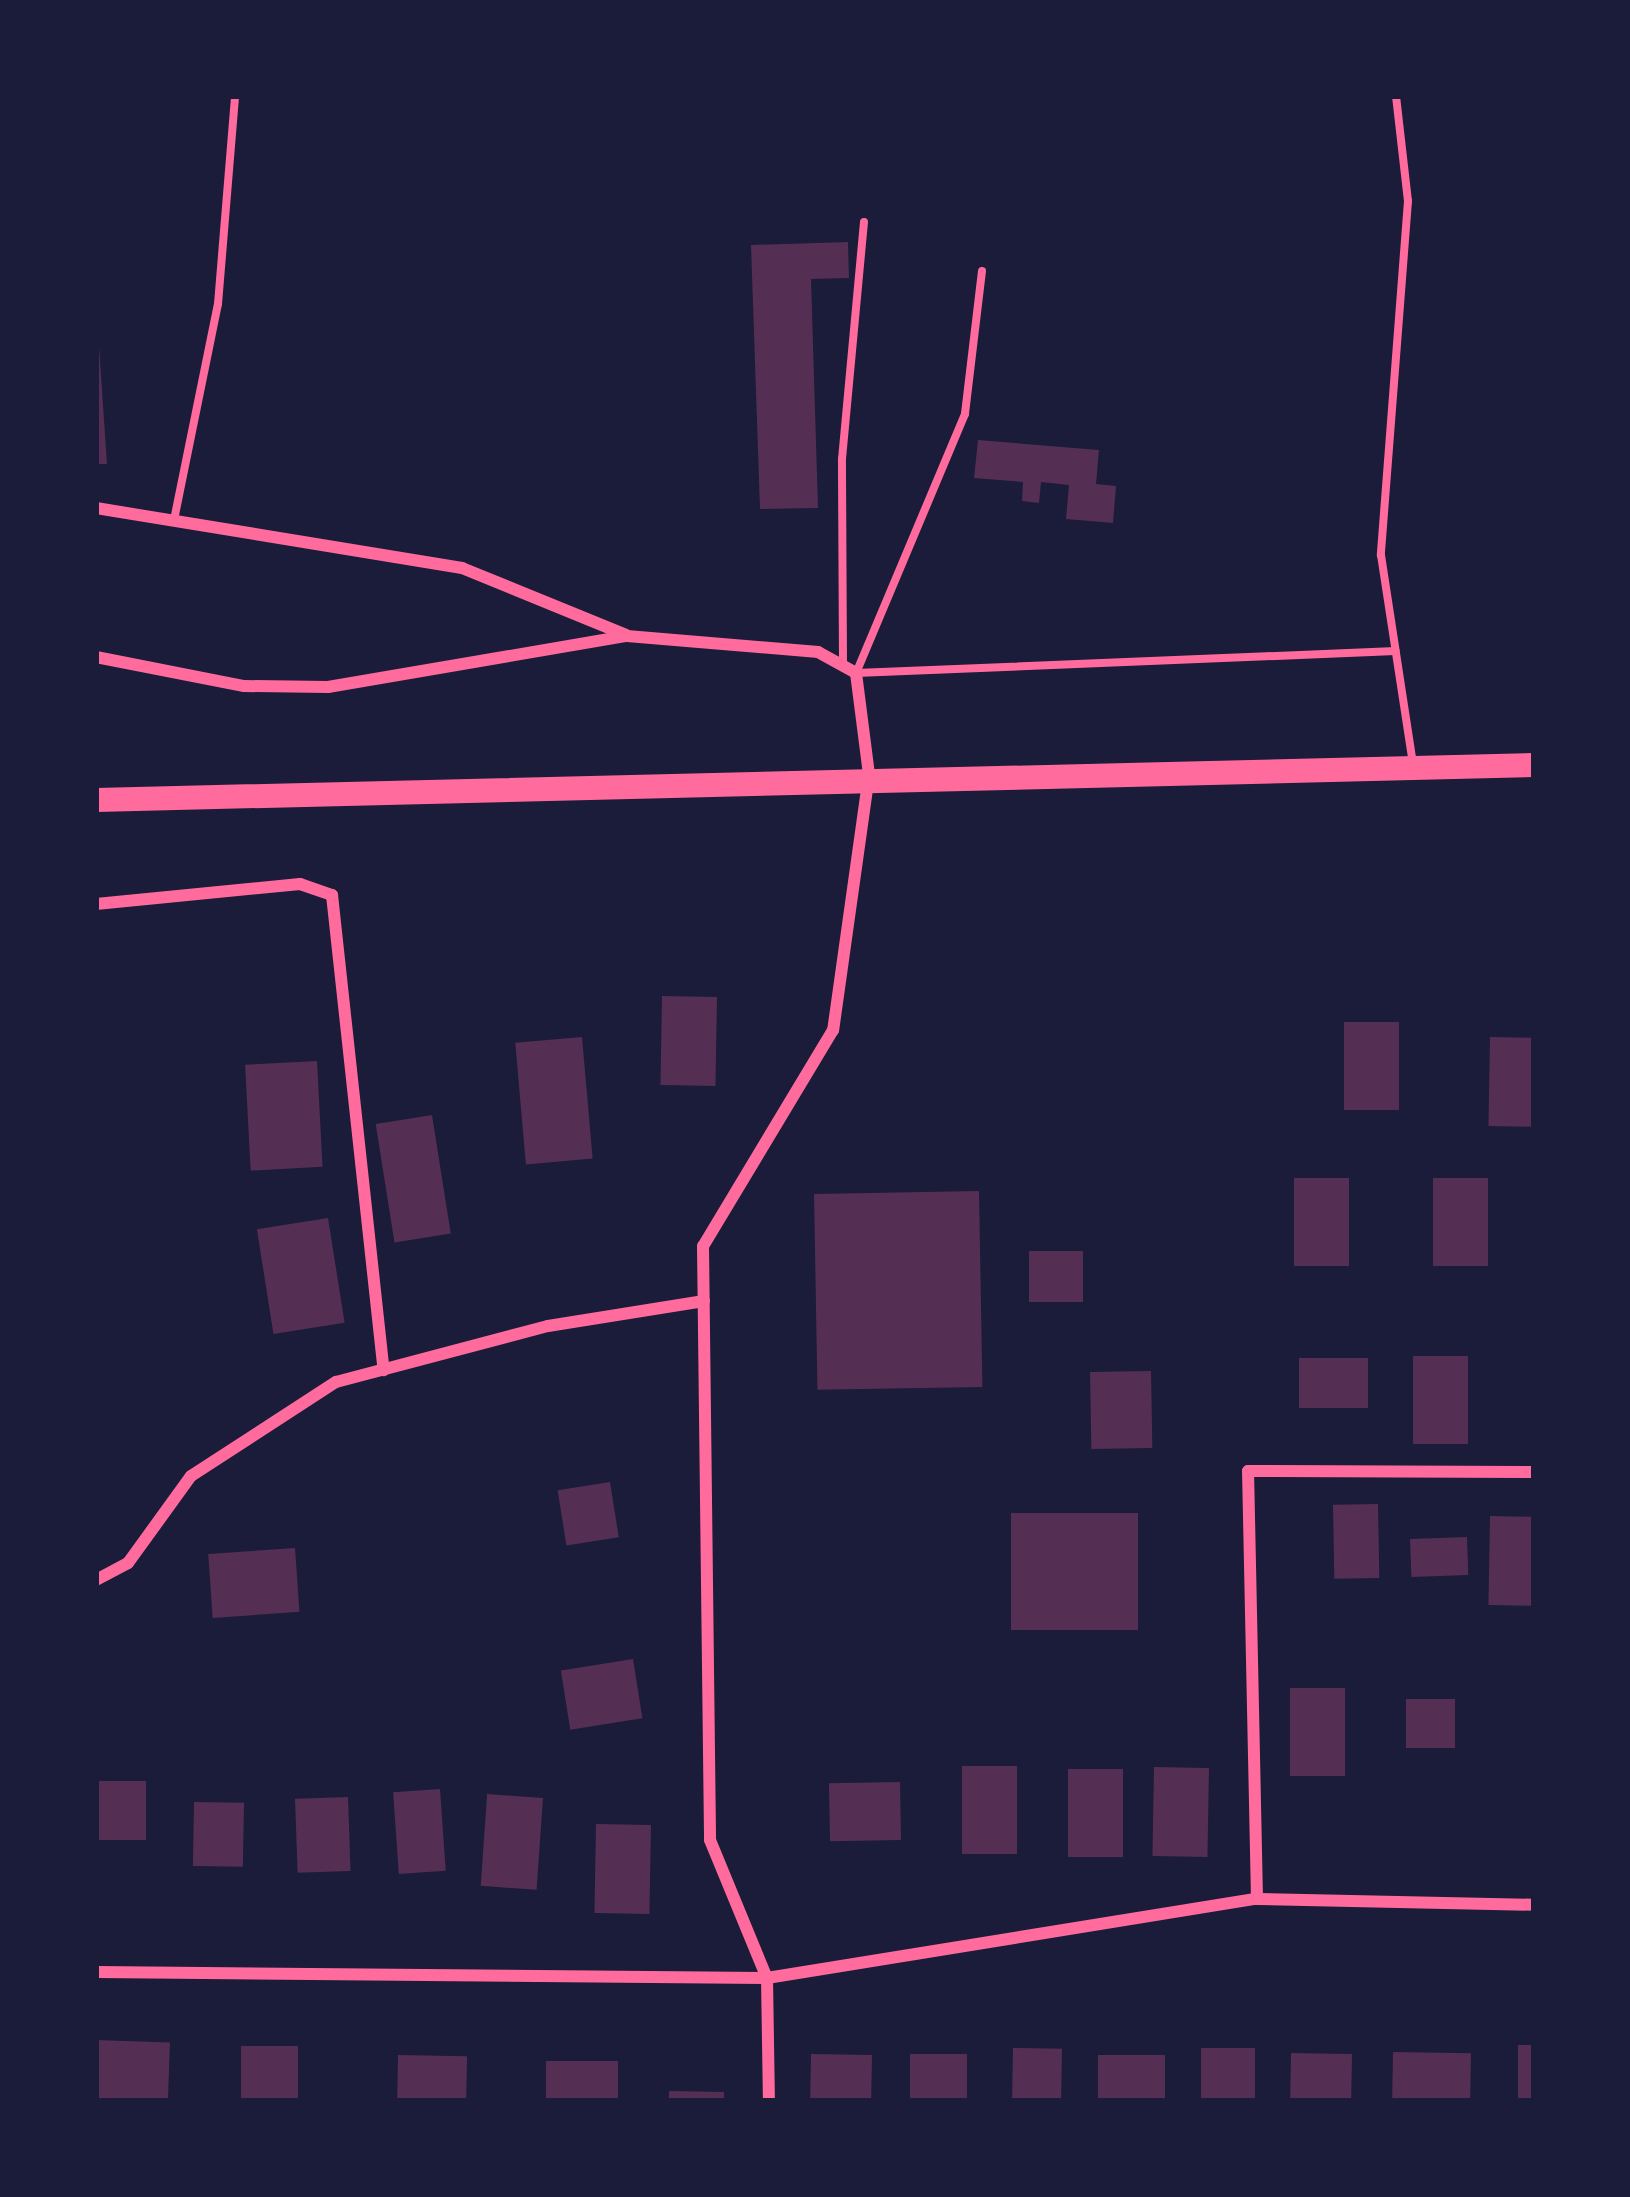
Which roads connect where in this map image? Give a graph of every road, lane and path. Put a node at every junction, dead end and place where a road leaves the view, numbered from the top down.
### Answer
1 (235, 96) edge
2 (1396, 96) edge
3 (864, 222) dead end
4 (982, 271) dead end
5 (96, 508) edge
6 (173, 520) junction
7 (626, 636) junction
8 (1396, 651) junction
9 (96, 657) edge
10 (843, 662) junction
11 (856, 673) junction
12 (1534, 765) edge
13 (1413, 767) junction
14 (869, 775) junction
15 (96, 800) edge
16 (96, 904) edge
17 (704, 1301) junction
18 (384, 1370) junction
19 (1534, 1472) edge
20 (96, 1580) edge
21 (1258, 1899) junction
22 (1534, 1905) edge
23 (96, 1972) edge
24 (767, 1978) junction
25 (769, 2101) edge

1 - 6 lane
2 - 8 lane
3 - 10 lane
4 - 11 lane
5 - 6 street
6 - 7 street
7 - 9 street
7 - 10 street
8 - 11 lane
8 - 13 lane
10 - 11 street
11 - 14 street
12 - 13 highway
13 - 14 highway
14 - 15 highway
14 - 17 street
16 - 18 street
17 - 18 street
17 - 24 street
18 - 20 street
19 - 21 street
21 - 22 street
21 - 24 street
23 - 24 street
24 - 25 street

